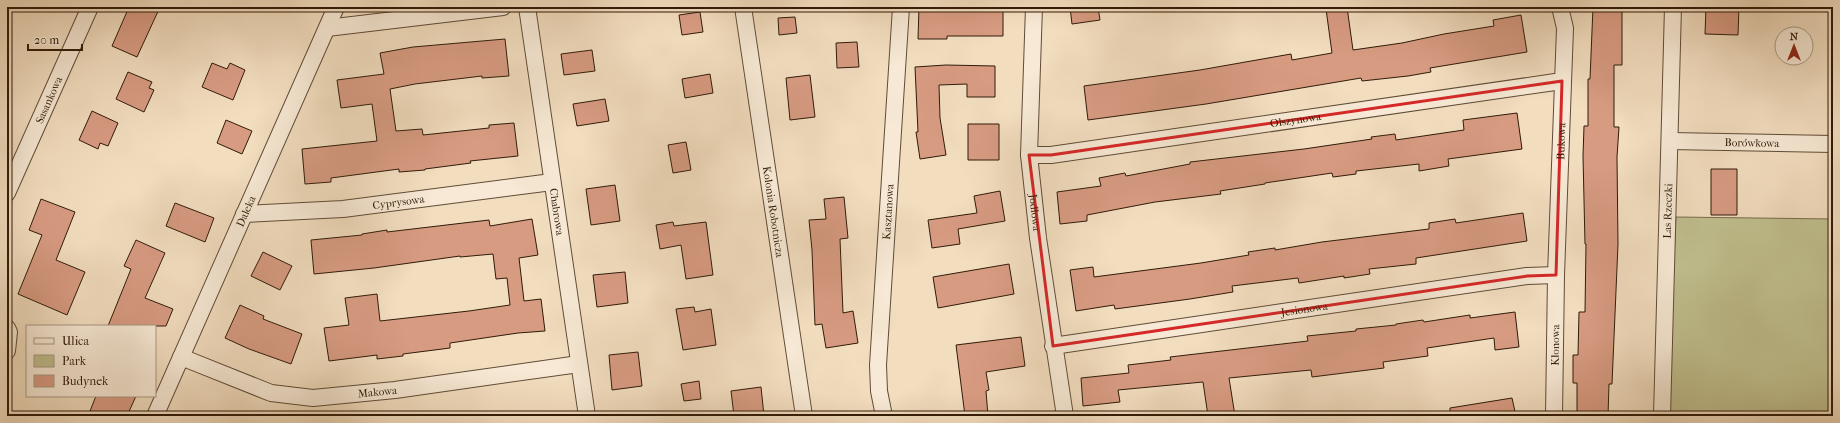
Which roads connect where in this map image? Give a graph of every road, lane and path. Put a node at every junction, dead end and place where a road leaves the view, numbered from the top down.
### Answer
1 (90, 7) edge
2 (336, 7) edge
3 (503, 7) edge
4 (528, 7) edge
5 (742, 7) edge
6 (901, 7) edge
7 (1034, 7) edge
8 (1560, 7) edge
9 (1673, 7) edge
10 (327, 28) junction
11 (1562, 80) junction
12 (1670, 141) junction
13 (1833, 144) edge
14 (1030, 155) junction
15 (552, 182) junction
16 (7, 193) edge
17 (244, 214) junction
18 (1556, 275) junction
19 (7, 328) edge
20 (1053, 346) junction
21 (7, 351) edge
22 (181, 357) junction
23 (580, 364) junction
24 (155, 416) edge
25 (587, 416) edge
26 (804, 416) edge
27 (884, 416) edge
28 (1065, 416) edge
29 (1554, 416) edge
30 (1662, 416) edge

1 - 16 street, Sasankowa
2 - 10 street, Daleka
3 - 10 street
4 - 15 street, Chabrowa
5 - 26 street, Kolonia Robotnicza
6 - 27 street, Kasztanowa
7 - 14 street, Jodłowa
8 - 11 street, Bukowa
9 - 12 street, Las Rzeczki
10 - 17 street, Daleka
11 - 14 street, Olszynowa
11 - 18 street, Bukowa
12 - 13 street, Borówkowa
12 - 30 street, Las Rzeczki
14 - 20 street, Jodłowa
15 - 17 street, Cyprysowa
15 - 23 street, Chabrowa
17 - 22 street, Daleka
18 - 20 street, Jesionowa
18 - 29 street, Klonowa
19 - 21 street
20 - 28 street, Jodłowa
22 - 23 street, Makowa
22 - 24 street, Daleka
23 - 25 street, Chabrowa

